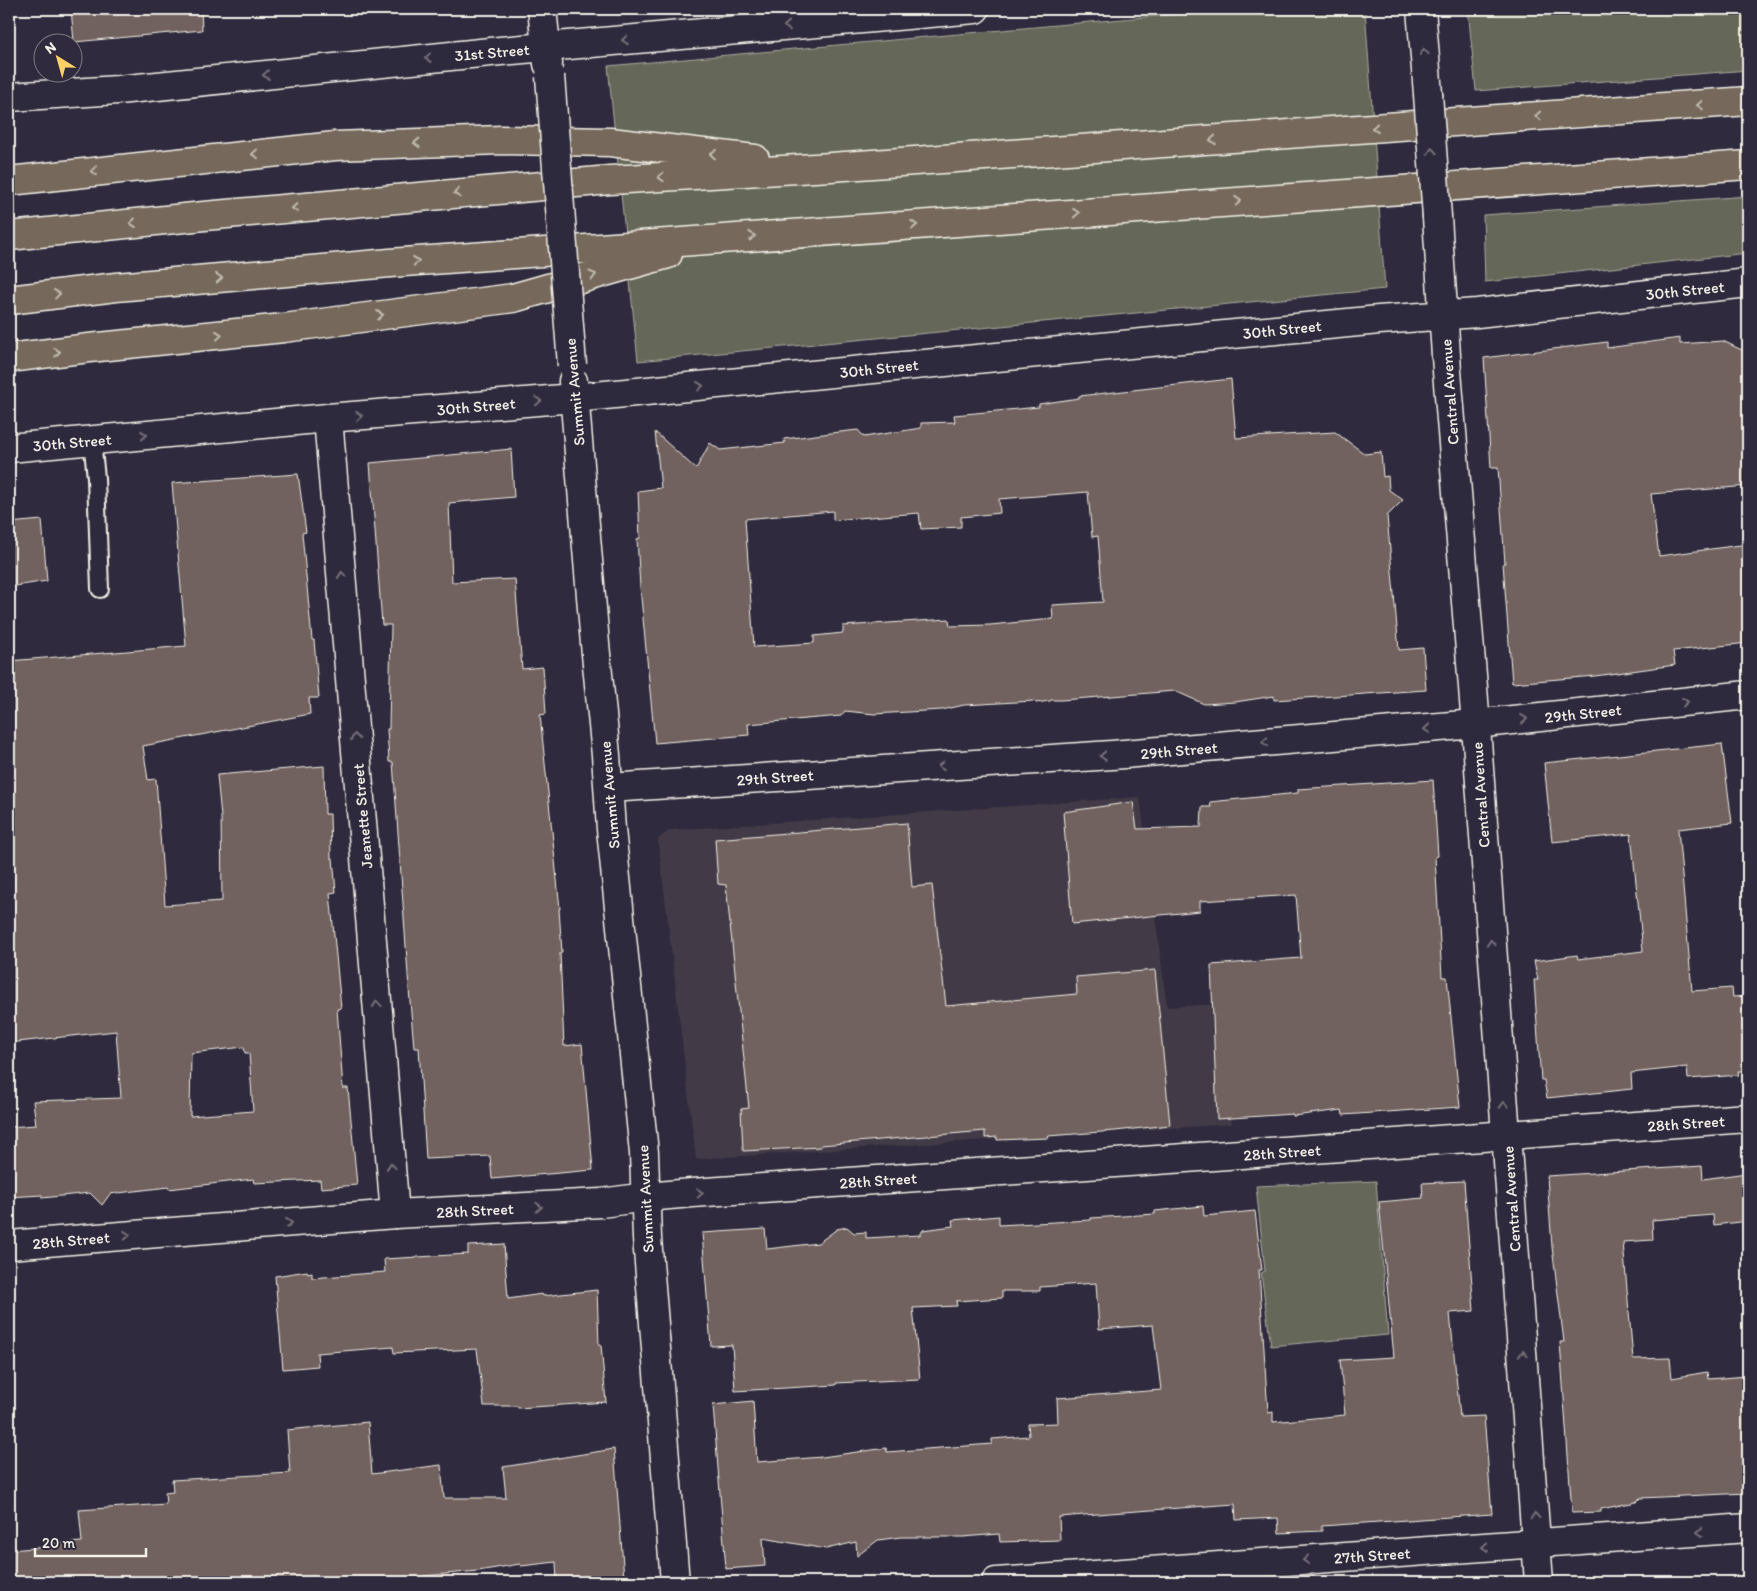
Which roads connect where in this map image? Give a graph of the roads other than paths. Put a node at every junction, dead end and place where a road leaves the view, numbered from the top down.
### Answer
1 (542, 9) edge
2 (975, 9) edge
3 (1421, 9) edge
4 (547, 47) junction
5 (9, 97) edge
6 (1748, 101) edge
7 (1748, 165) edge
8 (832, 167) junction
9 (9, 180) edge
10 (9, 236) edge
11 (725, 238) junction
12 (1748, 283) edge
13 (9, 300) edge
14 (1443, 316) junction
15 (9, 358) edge
16 (574, 398) junction
17 (328, 418) junction
18 (92, 440) junction
19 (9, 448) edge
20 (100, 590) dead end
21 (1748, 695) edge
22 (1475, 724) junction
23 (609, 788) junction
24 (1748, 1118) edge
25 (1506, 1136) junction
26 (646, 1197) junction
27 (395, 1214) junction
28 (9, 1245) edge
29 (1748, 1528) edge
30 (1537, 1544) junction
31 (675, 1582) edge
32 (996, 1582) edge
33 (1540, 1582) edge

1 - 4 street, Summit Avenue
2 -> 4 street, 31st Street
14 -> 3 street, Central Avenue, bridge
4 -> 5 street, 31st Street
4 - 16 street, Summit Avenue, bridge
6 -> 8 highway
11 -> 7 highway
8 -> 9 highway
8 -> 10 highway
13 -> 11 highway
15 -> 11 highway
12 - 14 street, 30th Street
16 -> 14 street, 30th Street
14 - 22 street, Central Avenue
17 -> 16 street, 30th Street
16 - 23 street, Summit Avenue
18 -> 17 street, 30th Street
27 -> 17 street, Jeanette Street
18 - 19 street, 30th Street
18 - 20 lane
22 -> 21 street, 29th Street
22 -> 23 street, 29th Street
25 -> 22 street, Central Avenue
23 - 26 street, Summit Avenue
24 - 25 street, 28th Street
26 -> 25 street, 28th Street
30 -> 25 street, Central Avenue
27 -> 26 street, 28th Street
26 - 31 street, Summit Avenue
28 -> 27 street, 28th Street
29 -> 30 street, 27th Street
30 -> 32 street, 27th Street
30 - 33 street, Central Avenue

